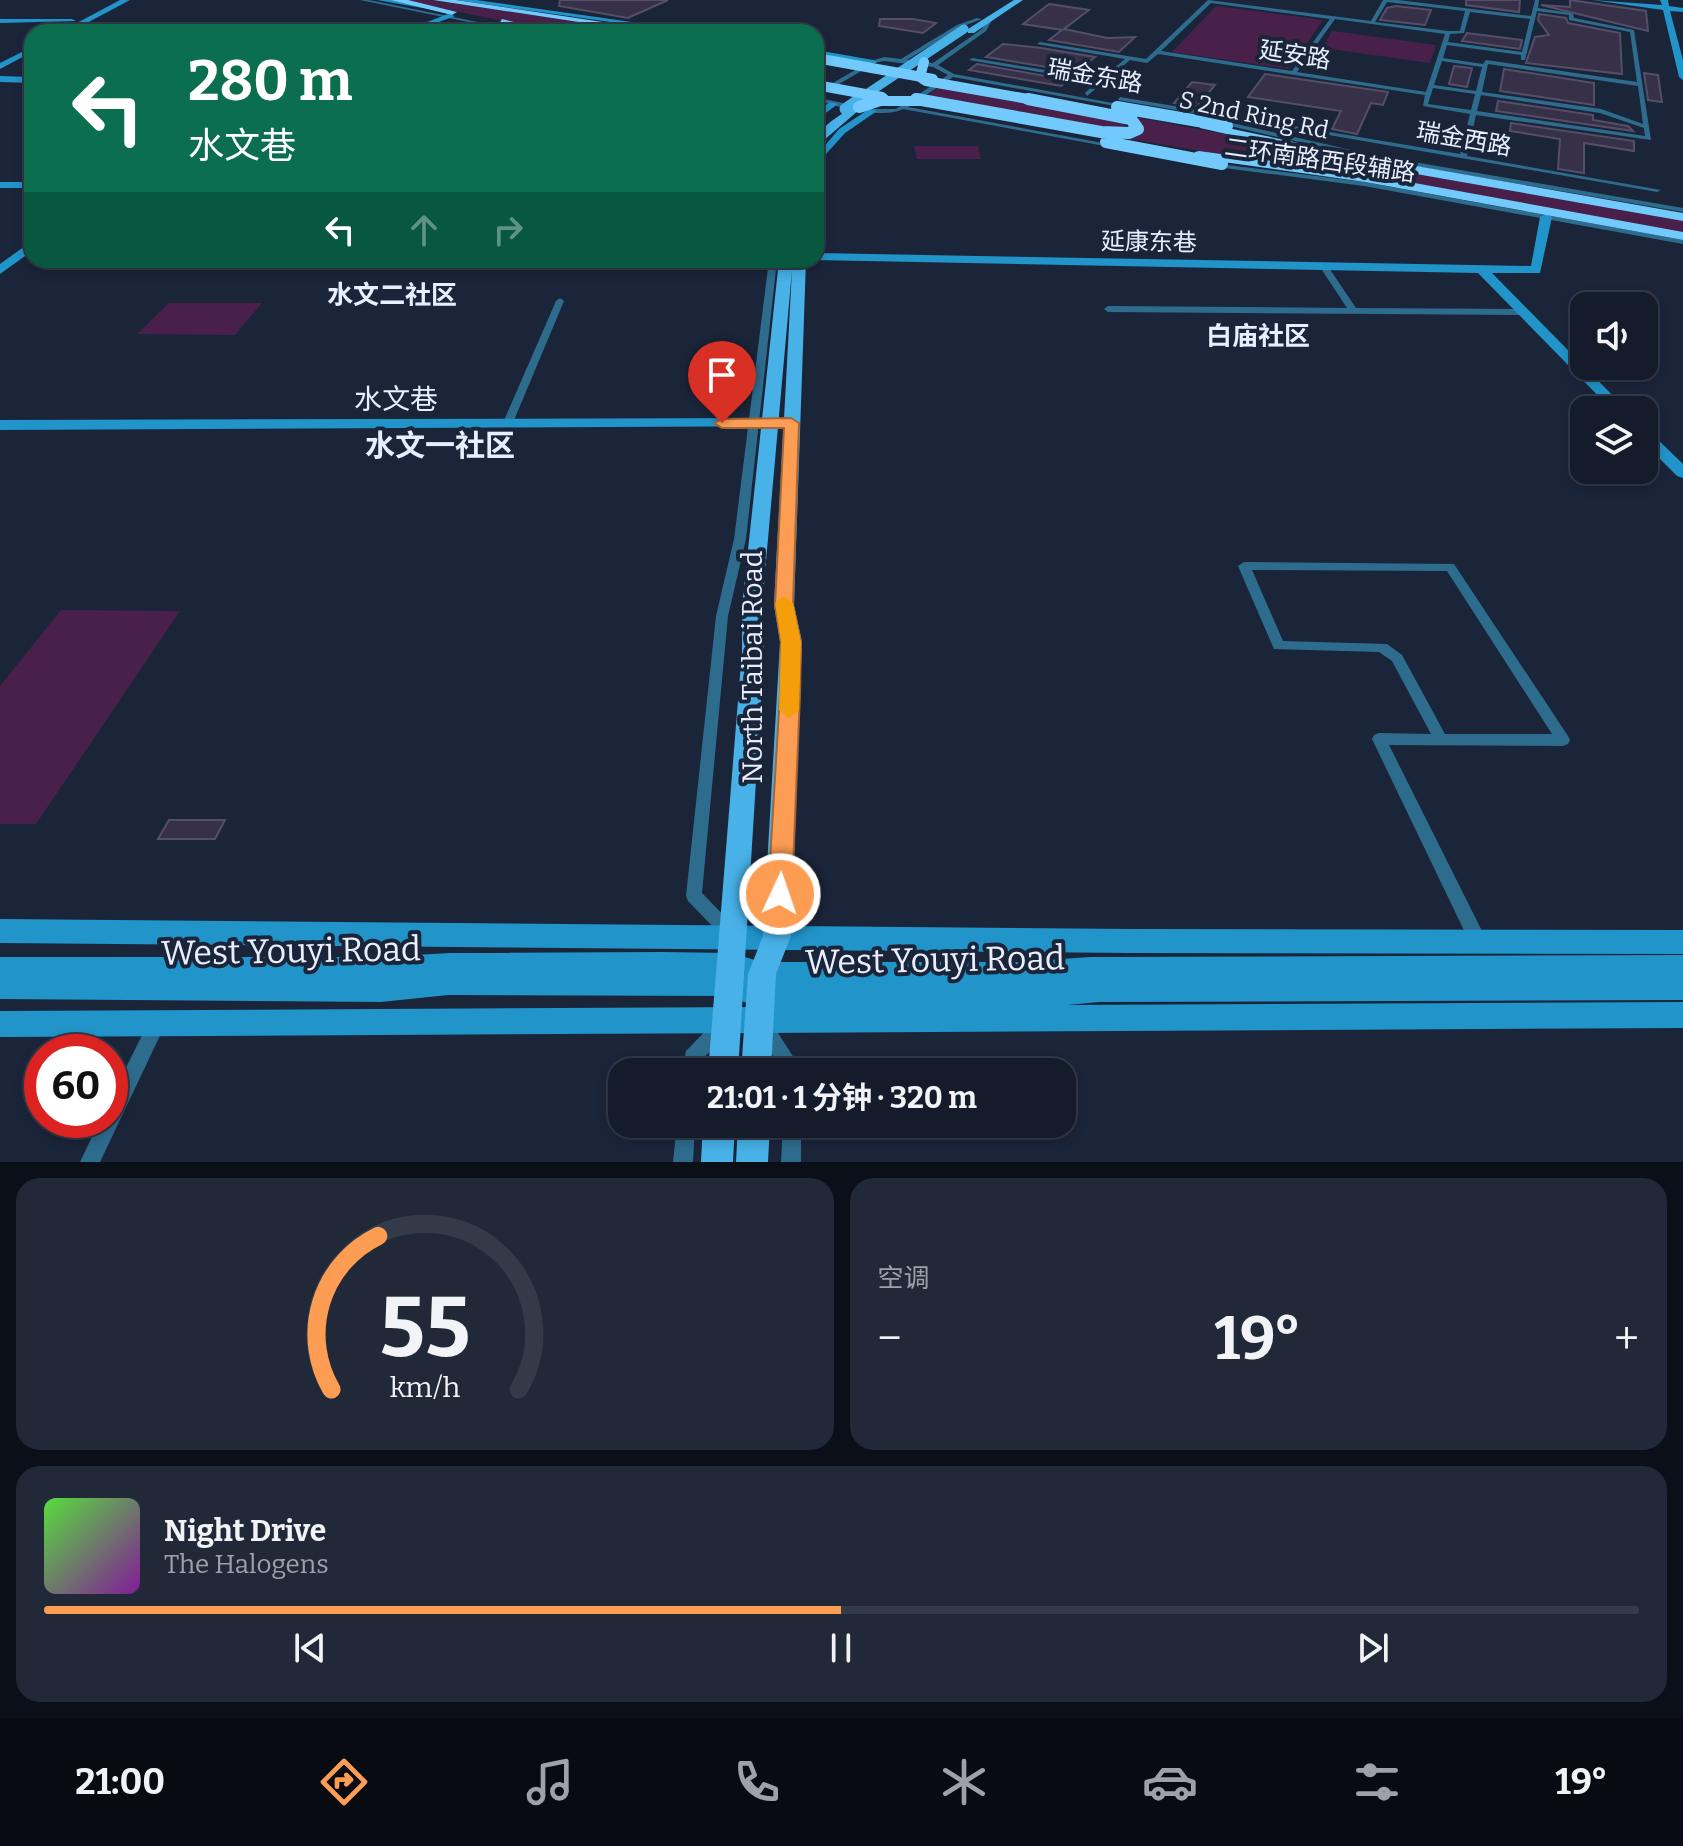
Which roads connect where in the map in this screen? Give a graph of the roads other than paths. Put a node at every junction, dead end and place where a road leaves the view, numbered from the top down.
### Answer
1 (112, 0) edge
2 (126, 0) edge
3 (362, 0) edge
4 (381, 0) edge
5 (454, 0) edge
6 (460, 0) edge
7 (741, 0) edge
8 (1007, 0) edge
9 (1019, 0) edge
10 (1385, 0) edge
11 (1537, 0) edge
12 (1596, 0) edge
13 (1210, 1) edge
14 (395, 3) edge
15 (758, 3) dead end
16 (435, 4) edge
17 (1668, 4) edge
18 (479, 7) junction
19 (1534, 9) junction
20 (1468, 10) junction
21 (1683, 10) edge
22 (451, 16) junction
23 (1333, 18) junction
24 (1532, 18) junction
25 (607, 19) junction
26 (984, 20) junction
27 (0, 21) edge
28 (72, 21) junction
29 (1372, 23) junction
30 (66, 24) edge
31 (80, 24) edge
32 (428, 24) edge
33 (496, 24) edge
34 (509, 24) edge
35 (619, 24) edge
36 (637, 24) edge
37 (642, 24) edge
38 (1448, 33) junction
39 (1444, 43) junction
40 (1040, 44) dead end
41 (24, 46) edge
42 (1156, 52) junction
43 (24, 53) edge
44 (1524, 54) junction
45 (0, 58) edge
46 (824, 58) edge
47 (824, 58) edge
48 (1129, 58) junction
49 (824, 59) edge
50 (1439, 59) junction
51 (972, 60) dead end
52 (873, 62) junction
53 (920, 62) junction
54 (0, 66) edge
55 (1485, 66) junction
56 (1521, 67) junction
57 (966, 73) dead end
58 (1294, 73) junction
59 (952, 75) junction
60 (1683, 77) edge
61 (0, 79) edge
62 (24, 80) edge
63 (1102, 81) junction
64 (1638, 84) junction
65 (824, 85) edge
66 (824, 89) edge
67 (1430, 90) junction
68 (824, 91) edge
69 (1479, 93) junction
70 (1088, 100) junction
71 (1069, 106) junction
72 (905, 108) junction
73 (847, 109) junction
74 (872, 111) junction
75 (1474, 112) junction
76 (1103, 113) junction
77 (824, 115) edge
78 (1043, 122) junction
79 (1264, 123) joint
80 (824, 125) edge
81 (1647, 127) junction
82 (1226, 128) junction
83 (1066, 130) junction
84 (1090, 131) junction
85 (824, 135) edge
86 (1312, 146) junction
87 (824, 152) edge
88 (1463, 157) junction
89 (1222, 162) junction
90 (1298, 173) junction
91 (0, 187) edge
92 (24, 187) edge
93 (1657, 190) dead end
94 (1683, 210) edge
95 (1546, 217) junction
96 (1683, 217) edge
97 (1683, 236) edge
98 (1683, 242) edge
99 (24, 251) edge
100 (824, 257) edge
101 (1324, 267) junction
102 (773, 268) edge
103 (785, 268) edge
104 (798, 268) edge
105 (1481, 269) junction
106 (0, 270) edge
107 (560, 301) dead end
108 (1108, 309) dead end
109 (1353, 311) junction
110 (1523, 312) junction
111 (1606, 396) edge
112 (771, 423) junction
113 (0, 425) edge
114 (507, 425) junction
115 (1658, 448) edge
116 (1683, 473) edge
117 (1441, 739) junction
118 (0, 931) edge
119 (733, 936) junction
120 (777, 936) junction
121 (1478, 941) junction
122 (1683, 942) edge
123 (1683, 967) edge
124 (0, 969) edge
125 (730, 974) junction
126 (0, 986) edge
127 (1683, 988) edge
128 (760, 997) junction
129 (1683, 1015) edge
130 (727, 1021) junction
131 (157, 1023) junction
132 (0, 1024) edge
133 (692, 1058) edge
134 (724, 1058) edge
135 (757, 1058) edge
136 (788, 1058) edge
137 (685, 1138) edge
138 (718, 1138) edge
139 (753, 1138) edge
140 (792, 1138) edge
141 (90, 1162) edge
142 (683, 1162) edge
143 (717, 1162) edge
144 (752, 1162) edge
145 (791, 1162) edge

1 - 28 street
2 - 31 street
3 - 14 street
4 - 14 street
5 - 18 street
6 - 25 street
7 - 15 street
8 - 26 main road
9 - 26 main road
10 - 20 street
10 - 29 street
11 - 19 street
12 - 17 street
13 - 23 street
13 - 42 street
14 - 16 highway
14 - 22 street
16 - 18 highway
16 - 34 highway
17 - 21 street
17 - 60 street
18 - 35 highway
19 - 24 street
19 - 64 street
20 - 24 street
20 - 38 street
22 - 32 street
22 - 33 street
23 - 29 street
23 - 58 street
24 - 44 street
25 - 36 highway
25 - 37 street
26 - 53 main road, bridge
26 - 53 street
26 - 53 street
27 - 28 street
28 - 30 street
29 - 38 street
38 - 39 street
39 - 44 street
39 - 50 street
40 - 48 street
41 - 45 street
42 - 48 street
42 - 58 street, 延安路
43 - 54 street
44 - 56 street
46 - 52 street
47 - 70 highway, S 2nd Ring Rd, bridge
48 - 63 street
49 - 53 highway, bridge
50 - 55 street
50 - 67 street
51 - 63 street
52 - 53 street
52 - 65 street
53 - 59 street, 二环南路西段辅路
53 - 71 highway, bridge
53 - 73 main road, bridge
53 - 82 highway, bridge
55 - 56 street
55 - 69 street
56 - 64 street
57 - 70 street, 瑞金东路
58 - 67 street, 延安路
59 - 72 street
59 - 86 street, 二环南路西段辅路
61 - 62 street
63 - 70 street
64 - 81 street
66 - 83 highway, S 2nd Ring Rd, bridge
67 - 69 street, 延安路
67 - 75 street
68 - 73 highway, bridge
69 - 75 street
69 - 81 street, 延安路
70 - 71 highway, bridge
70 - 76 highway, bridge
70 - 79 street, 瑞金东路
70 - 82 highway, S 2nd Ring Rd, bridge
71 - 76 highway, bridge
72 - 74 street
72 - 90 street, 二环南路西段辅路
73 - 74 street
73 - 77 street
73 - 78 highway, bridge
73 - 80 main road
73 - 85 main road
73 - 89 highway, bridge
74 - 87 street
75 - 81 street
75 - 88 street
76 - 84 highway, bridge
78 - 83 highway, bridge
78 - 84 highway, bridge
79 - 88 street, 瑞金西路
82 - 86 highway, S 2nd Ring Rd
83 - 84 highway, bridge
83 - 89 highway, S 2nd Ring Rd, bridge
86 - 94 street, 二环南路西段辅路
86 - 96 highway, S 2nd Ring Rd
88 - 93 street, 瑞金西路
89 - 90 highway, S 2nd Ring Rd
90 - 95 street, 二环南路西段辅路
90 - 97 highway, S 2nd Ring Rd
91 - 92 street
95 - 98 street, 二环南路西段辅路
95 - 105 street, 延康东巷
99 - 106 street
100 - 101 street, 延康东巷
101 - 105 street, 延康东巷
101 - 109 street
102 - 112 street
103 - 112 main road, North Taibai Road
104 - 112 main road, North Taibai Road
105 - 110 street
107 - 114 street
108 - 109 street
109 - 110 street
110 - 111 street
112 - 114 street, 水文巷
112 - 119 main road, North Taibai Road
112 - 119 street
112 - 120 main road, North Taibai Road
113 - 114 street, 水文巷
115 - 116 street
117 - 117 street
117 - 121 street
118 - 119 street
119 - 120 street
119 - 125 main road, North Taibai Road
120 - 121 street
120 - 128 main road, North Taibai Road
121 - 122 street
123 - 128 street, West Youyi Road
124 - 125 street, West Youyi Road
125 - 126 street, West Youyi Road
125 - 128 street, West Youyi Road
125 - 130 main road, North Taibai Road
127 - 128 street, West Youyi Road
128 - 129 street
128 - 130 street
128 - 135 main road, North Taibai Road
128 - 136 street
130 - 131 street
130 - 133 street
130 - 134 main road, North Taibai Road
131 - 132 street
131 - 141 street
137 - 142 street
138 - 143 main road
139 - 144 main road
140 - 145 street

